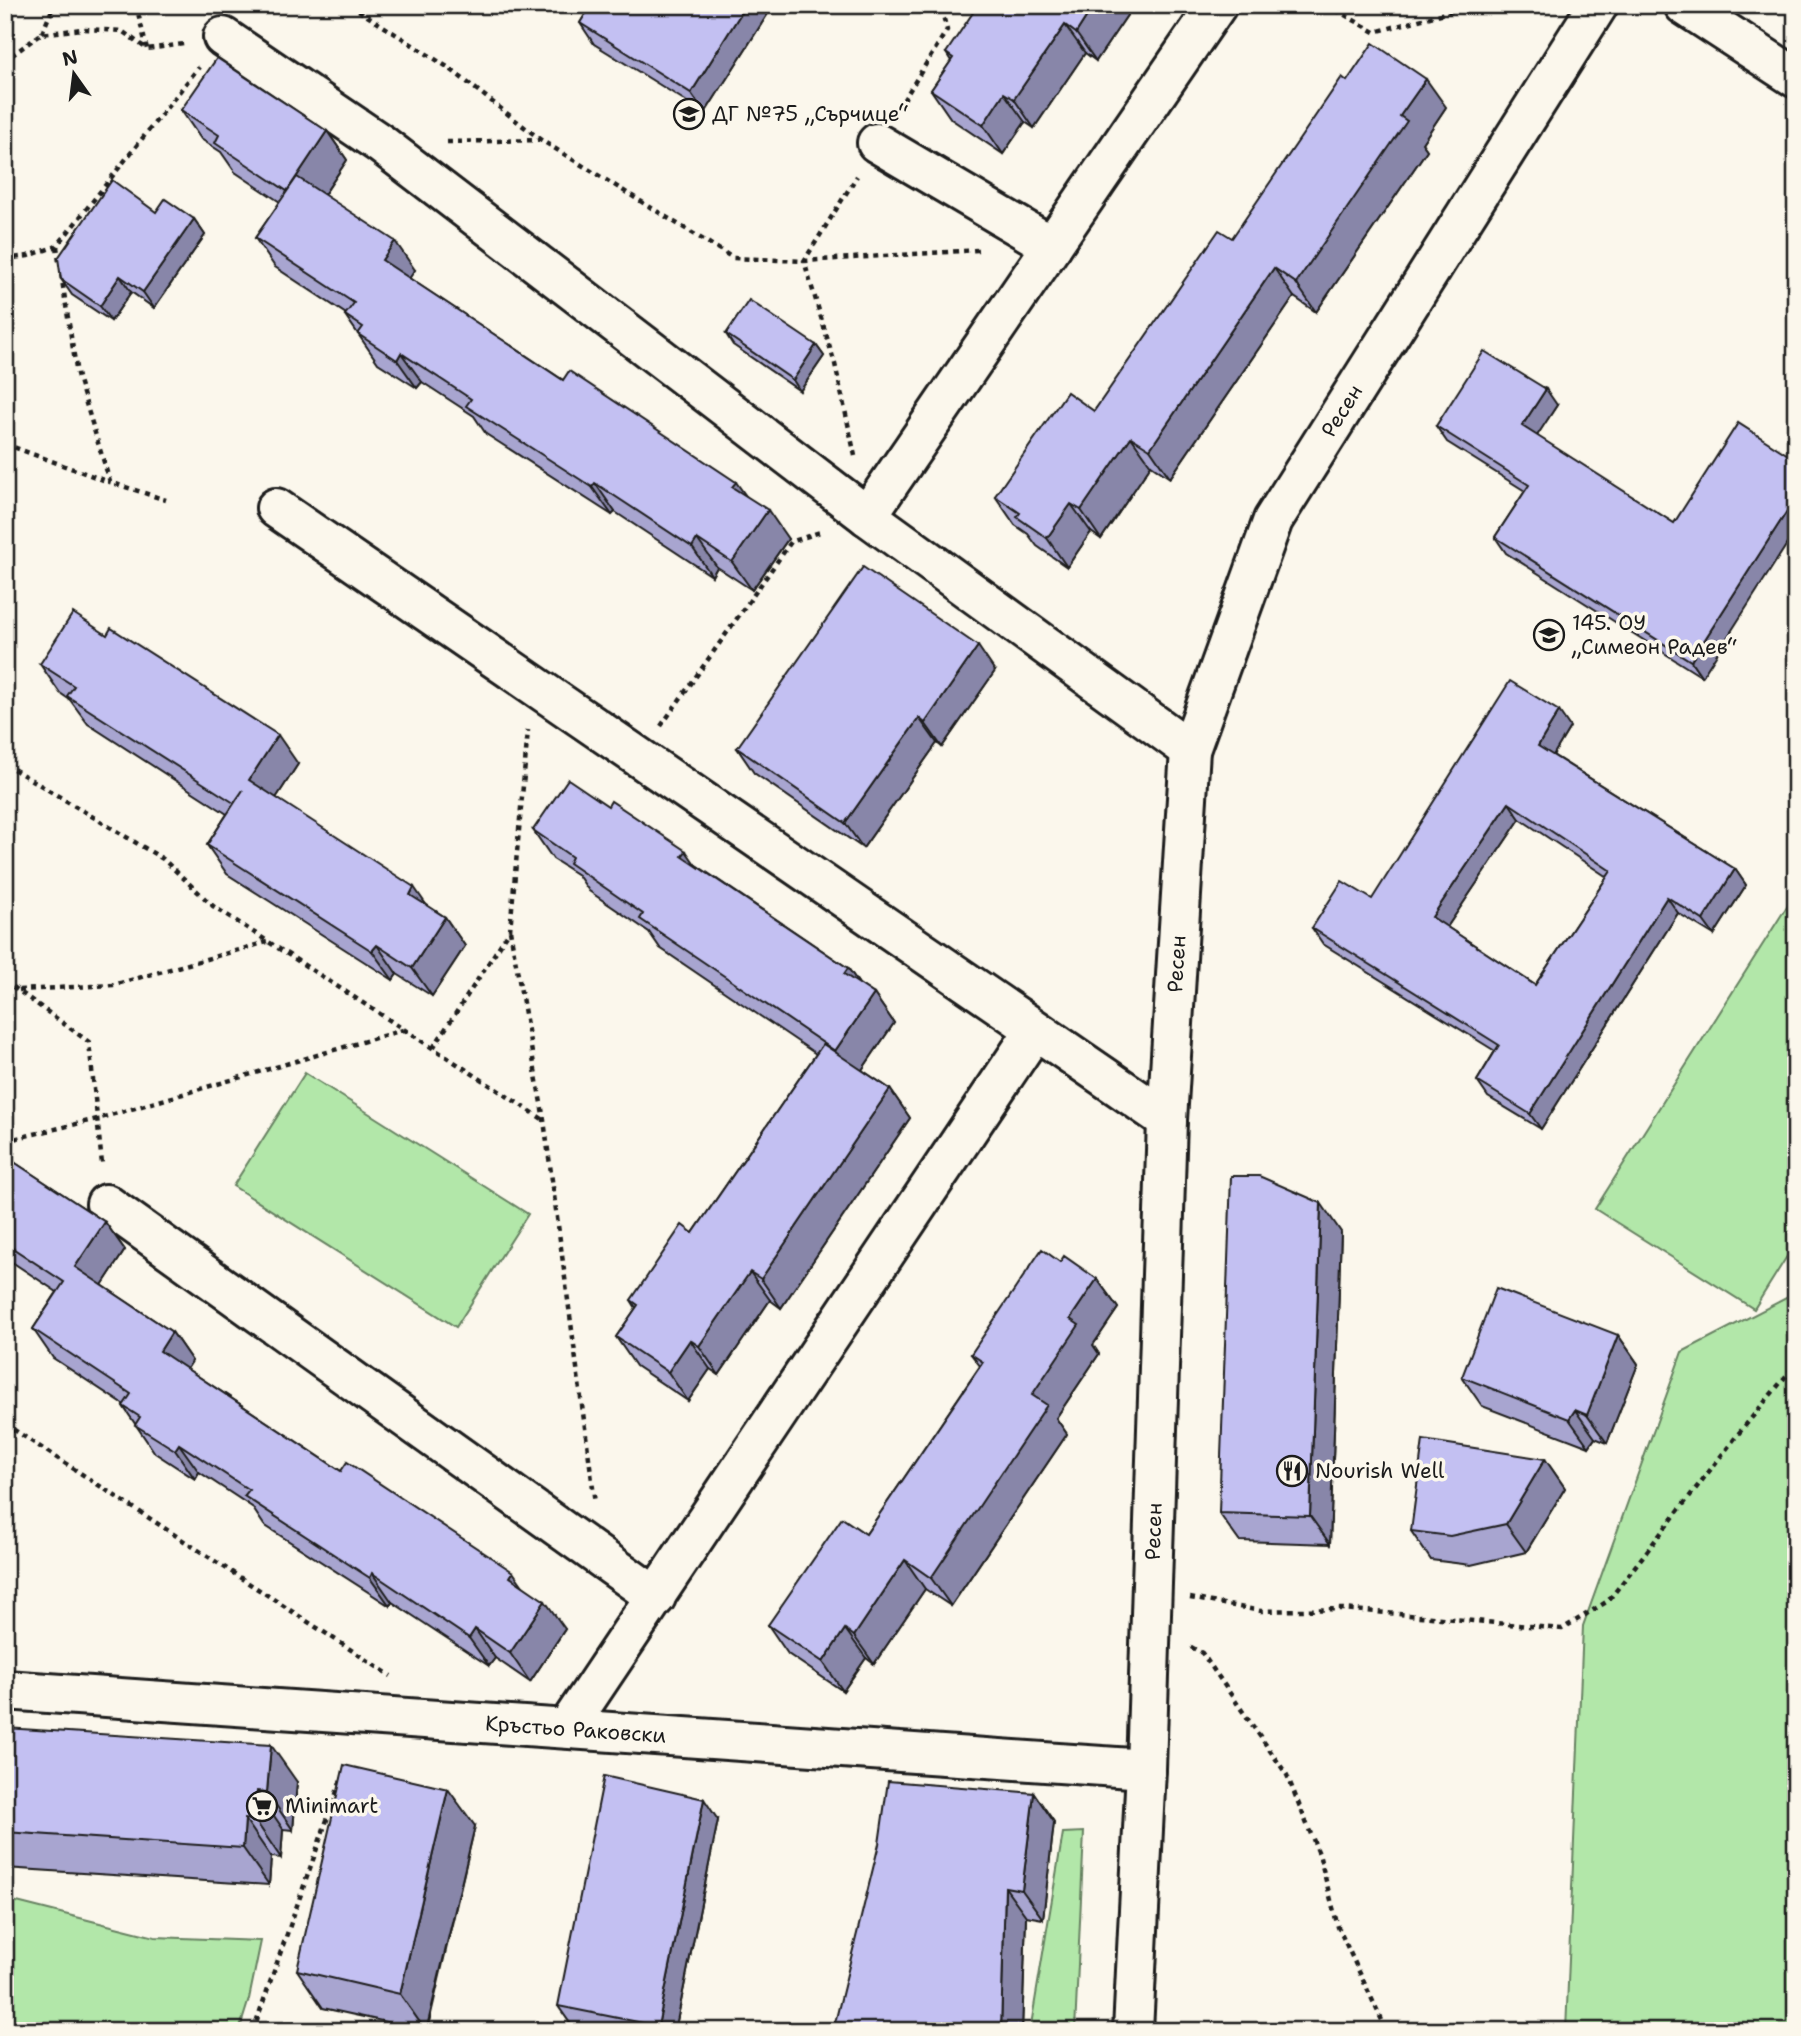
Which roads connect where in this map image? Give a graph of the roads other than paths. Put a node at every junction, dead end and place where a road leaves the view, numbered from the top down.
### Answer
1 (1217, 5) edge
2 (1598, 5) edge
3 (1684, 5) edge
4 (223, 37) road end
5 (1796, 78) edge
6 (877, 143) road end
7 (1052, 246) junction
8 (276, 508) dead end
9 (867, 516) junction
10 (1190, 750) junction
11 (1035, 1030) junction
12 (1167, 1120) junction
13 (106, 1204) road end
14 (656, 1597) junction
15 (5, 1690) edge
16 (567, 1728) junction
17 (1146, 1769) junction
18 (1133, 2031) edge

1 - 7 street
2 - 10 street, Ресен
3 - 5 street
4 - 9 street
6 - 7 street
7 - 9 street
8 - 11 street
9 - 10 street
10 - 12 street, Ресен
11 - 12 street
11 - 14 street
12 - 17 street, Ресен
13 - 14 street
14 - 16 street
15 - 16 street, Кръстьо Раковски
16 - 17 street, Кръстьо Раковски
17 - 18 street, Ресен

